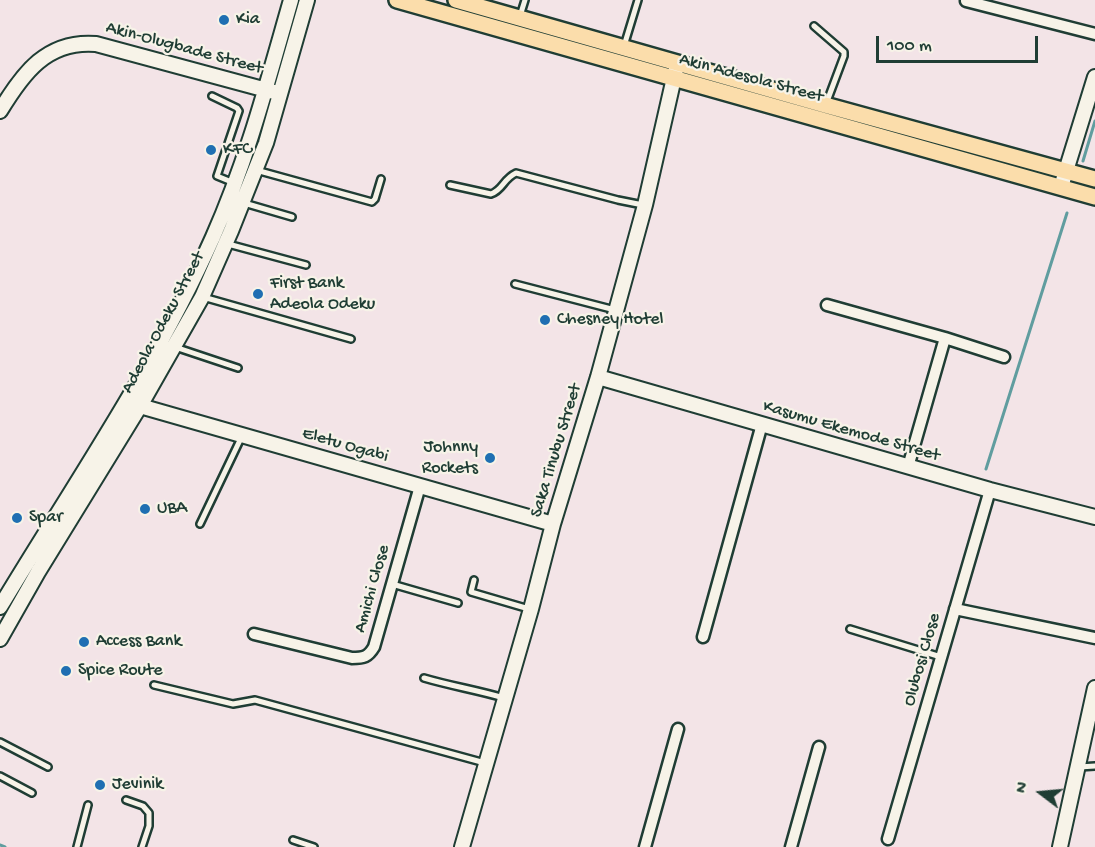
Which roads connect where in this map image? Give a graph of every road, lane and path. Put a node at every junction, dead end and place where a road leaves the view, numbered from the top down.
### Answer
1 (291, 0) edge
2 (307, 0) edge
3 (397, 0) edge
4 (456, 0) edge
5 (525, 0) edge
6 (638, 0) edge
7 (966, 1) edge
8 (520, 17) junction
9 (814, 26) dead end
10 (1095, 34) edge
11 (623, 48) junction
12 (675, 71) junction
13 (1095, 77) edge
14 (266, 90) junction
15 (280, 94) junction
16 (212, 96) dead end
17 (825, 105) junction
18 (0, 111) edge
19 (256, 170) junction
20 (1067, 171) junction
21 (381, 179) dead end
22 (1095, 179) edge
23 (235, 183) junction
24 (450, 184) dead end
25 (1061, 187) junction
26 (1095, 197) edge
27 (242, 203) junction
28 (645, 205) junction
29 (292, 217) dead end
30 (226, 243) junction
31 (306, 265) dead end
32 (515, 284) dead end
33 (202, 297) junction
34 (827, 305) dead end
35 (615, 310) junction
36 (945, 338) junction
37 (351, 339) dead end
38 (174, 346) junction
39 (1004, 357) dead end
40 (238, 368) dead end
41 (598, 377) junction
42 (134, 402) junction
43 (762, 424) junction
44 (243, 435) junction
45 (908, 467) junction
46 (420, 486) junction
47 (990, 490) junction
48 (1095, 517) edge
49 (200, 524) dead end
50 (553, 524) junction
51 (31, 569) junction
52 (474, 579) dead end
53 (392, 584) junction
54 (458, 603) dead end
55 (0, 607) edge
56 (531, 609) junction
57 (956, 609) junction
58 (850, 628) dead end
59 (254, 634) dead end
60 (703, 637) dead end
61 (1095, 638) edge
62 (0, 639) edge
63 (941, 657) junction
64 (424, 678) dead end
65 (154, 685) dead end
66 (1095, 688) edge
67 (504, 698) junction
68 (678, 729) dead end
69 (0, 742) edge
70 (819, 747) dead end
71 (485, 763) junction
72 (48, 766) dead end
73 (1095, 766) edge
74 (1077, 767) junction
75 (0, 776) edge
76 (32, 793) dead end
77 (126, 800) dead end
78 (88, 805) dead end
79 (888, 839) dead end
80 (293, 840) dead end
81 (77, 847) edge
82 (142, 847) edge
83 (314, 847) edge
84 (462, 847) edge
85 (645, 847) edge
86 (791, 847) edge
87 (1060, 847) edge

1 - 14 street, Adeola Odeku Street
2 - 15 street, Adeola Odeku Street
3 - 12 main road, Akin Adesola Street
4 - 8 main road, Akin Adesola Street
5 - 8 lane
6 - 11 lane
7 - 10 street
8 - 11 main road, Akin Adesola Street
9 - 17 lane
11 - 12 main road, Akin Adesola Street
12 - 17 main road, Akin Adesola Street
12 - 25 main road, Akin Adesola Street
12 - 28 street, Saka Tinubu Street
13 - 20 street
14 - 15 street, Akin-Olugbade Street
14 - 18 street, Akin-Olugbade Street
14 - 23 street, Adeola Odeku Street
15 - 19 street, Adeola Odeku Street
16 - 23 lane
17 - 20 main road, Akin Adesola Street
19 - 21 lane
19 - 27 street, Adeola Odeku Street
20 - 22 main road, Akin Adesola Street
20 - 25 street
23 - 42 street, Adeola Odeku Street
24 - 28 lane
25 - 26 main road, Akin Adesola Street
27 - 29 lane
27 - 30 street, Adeola Odeku Street
28 - 35 street, Saka Tinubu Street
30 - 31 lane
30 - 33 street, Adeola Odeku Street
32 - 35 lane
33 - 37 lane
33 - 38 street, Adeola Odeku Street
34 - 36 street
35 - 41 street, Saka Tinubu Street
36 - 39 street
36 - 45 street
38 - 40 lane
38 - 42 street, Adeola Odeku Street
41 - 43 street, Kasumu Ekemode Street
41 - 50 street, Saka Tinubu Street
42 - 44 street, Eletu Ogabi
42 - 51 street, Adeola Odeku Street
43 - 45 street, Kasumu Ekemode Street
43 - 60 street
44 - 46 street, Eletu Ogabi
44 - 49 lane
45 - 47 street, Kasumu Ekemode Street
46 - 50 street, Eletu Ogabi
46 - 53 street, Amichi Close
47 - 48 street, Kasumu Ekemode Street
47 - 57 street, Olubosi Close
50 - 56 street, Saka Tinubu Street
51 - 55 street, Adeola Odeku Street
51 - 62 street, Adeola Odeku Street
52 - 56 lane
53 - 54 lane
53 - 59 street, Amichi Close
56 - 67 street, Saka Tinubu Street
57 - 61 street
57 - 63 street, Olubosi Close
58 - 63 lane
63 - 79 street, Olubosi Close
64 - 67 lane
65 - 71 lane
66 - 74 street
67 - 71 street, Saka Tinubu Street
68 - 85 street
69 - 72 lane
70 - 86 street
71 - 84 street, Saka Tinubu Street
73 - 74 lane
74 - 87 street
75 - 76 lane
77 - 82 lane
78 - 81 lane
80 - 83 lane

